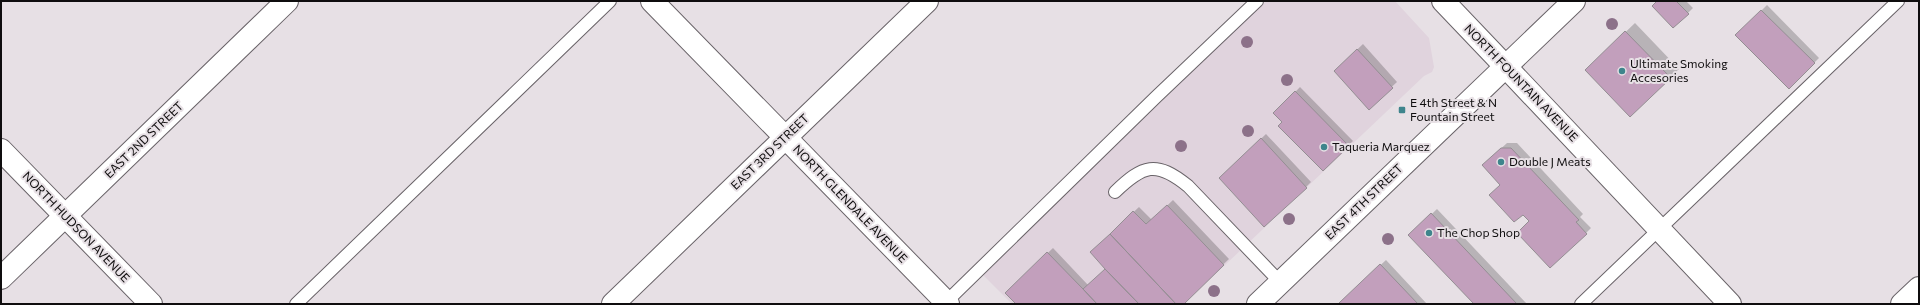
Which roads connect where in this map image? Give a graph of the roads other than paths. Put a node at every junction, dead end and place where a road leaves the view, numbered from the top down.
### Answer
1 (287, 1) edge
2 (610, 1) edge
3 (652, 1) edge
4 (927, 1) edge
5 (1257, 1) edge
6 (1443, 1) edge
7 (1574, 1) edge
8 (1898, 1) edge
9 (1505, 66) junction
10 (785, 137) junction
11 (1, 150) edge
12 (1115, 192) dead end
13 (64, 216) junction
14 (1659, 229) junction
15 (1, 278) edge
16 (1280, 282) junction
17 (1919, 288) edge
18 (946, 303) edge
19 (151, 304) edge
20 (296, 304) edge
21 (613, 304) edge
22 (1258, 304) edge
23 (1581, 304) edge
24 (1730, 304) edge
25 (1902, 304) edge

1 - 13 street, EAST 2ND STREET
2 - 20 lane
3 - 10 street, NORTH GLENDALE AVENUE
4 - 10 street, EAST 3RD STREET
5 - 18 lane
6 - 9 street, NORTH FOUNTAIN AVENUE
7 - 9 street, EAST 4TH STREET
8 - 14 lane
9 - 14 street, NORTH FOUNTAIN AVENUE
9 - 16 street, EAST 4TH STREET
10 - 18 street, NORTH GLENDALE AVENUE
10 - 21 street, EAST 3RD STREET
11 - 13 street, NORTH HUDSON AVENUE
12 - 16 lane
13 - 15 street, EAST 2ND STREET
13 - 19 street, NORTH HUDSON AVENUE
14 - 23 lane
14 - 24 street, NORTH FOUNTAIN AVENUE
16 - 22 street, EAST 4TH STREET
17 - 25 street

